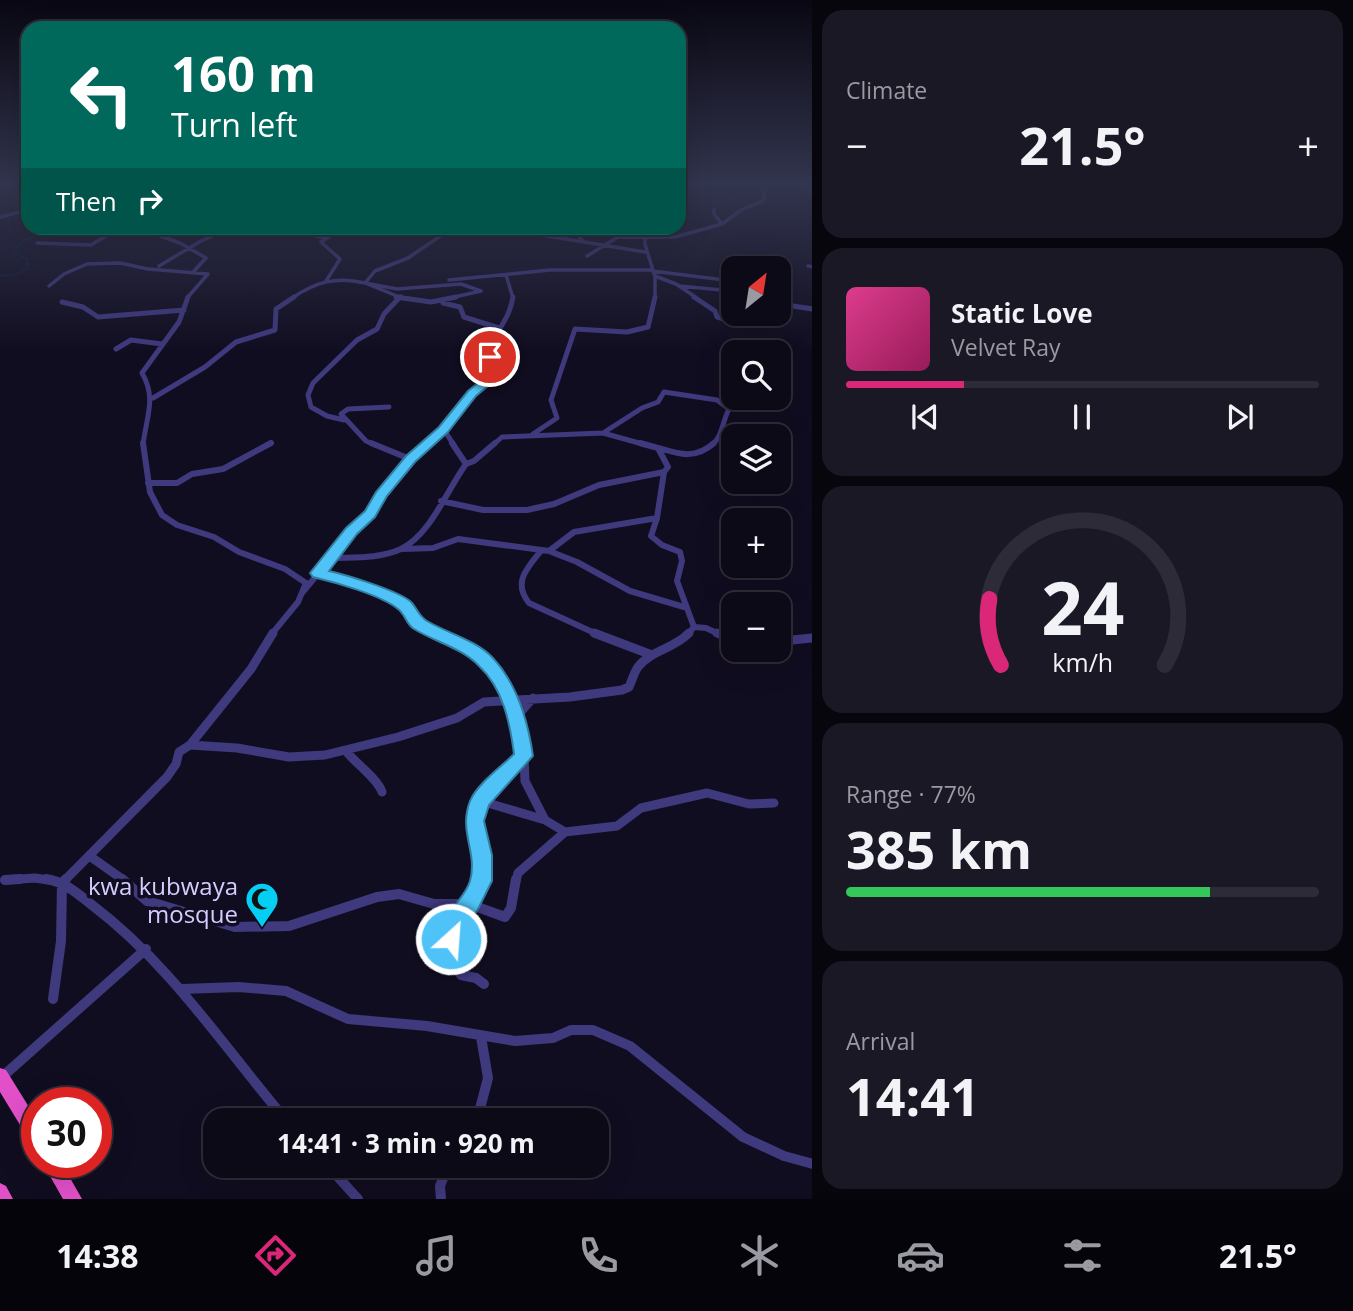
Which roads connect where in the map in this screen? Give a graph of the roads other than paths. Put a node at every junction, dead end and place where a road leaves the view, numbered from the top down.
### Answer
1 (98, 241) edge
2 (175, 241) edge
3 (204, 241) edge
4 (323, 241) edge
5 (433, 241) edge
6 (575, 241) edge
7 (583, 241) edge
8 (612, 241) edge
9 (645, 241) edge
10 (37, 243) dead end
11 (587, 243) junction
12 (606, 244) junction
13 (192, 247) junction
14 (645, 252) junction
15 (587, 256) dead end
16 (155, 268) junction
17 (194, 271) junction
18 (653, 272) junction
19 (506, 275) junction
20 (721, 280) edge
21 (326, 281) junction
22 (365, 282) junction
23 (442, 282) dead end
24 (49, 286) dead end
25 (678, 286) junction
26 (408, 288) junction
27 (721, 289) edge
28 (398, 299) junction
29 (414, 301) junction
30 (62, 302) dead end
31 (443, 302) junction
32 (392, 305) junction
33 (791, 306) edge
34 (812, 309) edge
35 (184, 310) junction
36 (721, 318) edge
37 (499, 328) junction
38 (162, 344) junction
39 (116, 349) dead end
40 (153, 398) junction
41 (389, 407) dead end
42 (344, 419) junction
43 (444, 429) junction
44 (603, 433) junction
45 (529, 435) junction
46 (271, 443) dead end
47 (658, 448) junction
48 (683, 456) junction
49 (410, 459) junction
50 (466, 464) junction
51 (666, 470) junction
52 (148, 483) junction
53 (441, 501) junction
54 (657, 518) junction
55 (403, 549) junction
56 (544, 552) junction
57 (331, 558) junction
58 (318, 573) junction
59 (302, 593) junction
60 (684, 607) junction
61 (694, 627) junction
62 (721, 635) edge
63 (812, 638) edge
64 (791, 641) edge
65 (652, 655) junction
66 (533, 698) junction
67 (511, 701) junction
68 (516, 717) junction
69 (190, 745) junction
70 (346, 751) junction
71 (524, 756) junction
72 (382, 792) dead end
73 (481, 801) junction
74 (774, 803) dead end
75 (545, 820) junction
76 (565, 832) junction
77 (91, 857) junction
78 (5, 880) dead end
79 (62, 883) junction
80 (470, 904) junction
81 (146, 949) junction
82 (484, 984) dead end
83 (182, 989) junction
84 (53, 999) dead end
85 (481, 1037) junction
86 (1, 1076) edge
87 (275, 1108) edge
88 (480, 1108) edge
89 (21, 1110) edge
90 (812, 1164) edge
91 (61, 1178) edge
92 (339, 1178) edge
93 (443, 1178) edge
94 (0, 1192) edge
95 (4, 1199) edge
96 (73, 1199) edge
97 (358, 1199) edge
98 (441, 1199) edge

1 - 10 street
2 - 13 street
3 - 13 street
4 - 21 street
5 - 22 street
6 - 11 street
7 - 11 street
8 - 12 street
9 - 14 street
11 - 12 street
12 - 14 street
12 - 15 street
13 - 16 street
13 - 17 street
14 - 18 street
16 - 17 street
16 - 24 street
17 - 35 street
18 - 19 street
18 - 20 street
18 - 25 street
18 - 45 street
19 - 23 street
19 - 37 street
21 - 22 street
21 - 40 street
22 - 26 street
22 - 28 street
25 - 27 street
25 - 36 street
26 - 28 street
26 - 31 street
28 - 29 street
28 - 32 street
29 - 31 street
29 - 32 street
30 - 35 street
31 - 37 street
32 - 42 street
33 - 34 street
35 - 38 street
37 - 43 street
38 - 39 street
38 - 40 street
40 - 52 street
41 - 42 street
42 - 49 street
43 - 49 street
43 - 50 street
44 - 45 street
44 - 47 street
44 - 48 street
45 - 50 street
46 - 52 street
47 - 48 street
47 - 51 street
48 - 51 street
49 - 57 street
50 - 53 street
51 - 53 street
51 - 54 street
52 - 59 street
53 - 55 street
54 - 56 street
54 - 60 street
55 - 56 street
55 - 57 street
56 - 60 street
56 - 65 street
57 - 58 street
58 - 59 street
58 - 67 street
59 - 69 street
60 - 61 street
61 - 62 street
61 - 65 street
63 - 64 street
65 - 66 street
66 - 67 street
66 - 68 street
67 - 68 street
67 - 70 street
68 - 71 street
69 - 70 street
69 - 77 street
70 - 72 street
71 - 73 street
71 - 75 street
73 - 75 street
73 - 80 street
74 - 76 street
75 - 76 street
76 - 80 street
77 - 79 street
77 - 80 street
78 - 79 street
79 - 81 street
79 - 84 street
80 - 82 street
81 - 83 street
81 - 86 street
83 - 85 street
83 - 87 street
85 - 88 street
85 - 90 street
86 - 89 highway
91 - 96 highway
92 - 97 street
93 - 98 street
94 - 95 highway

